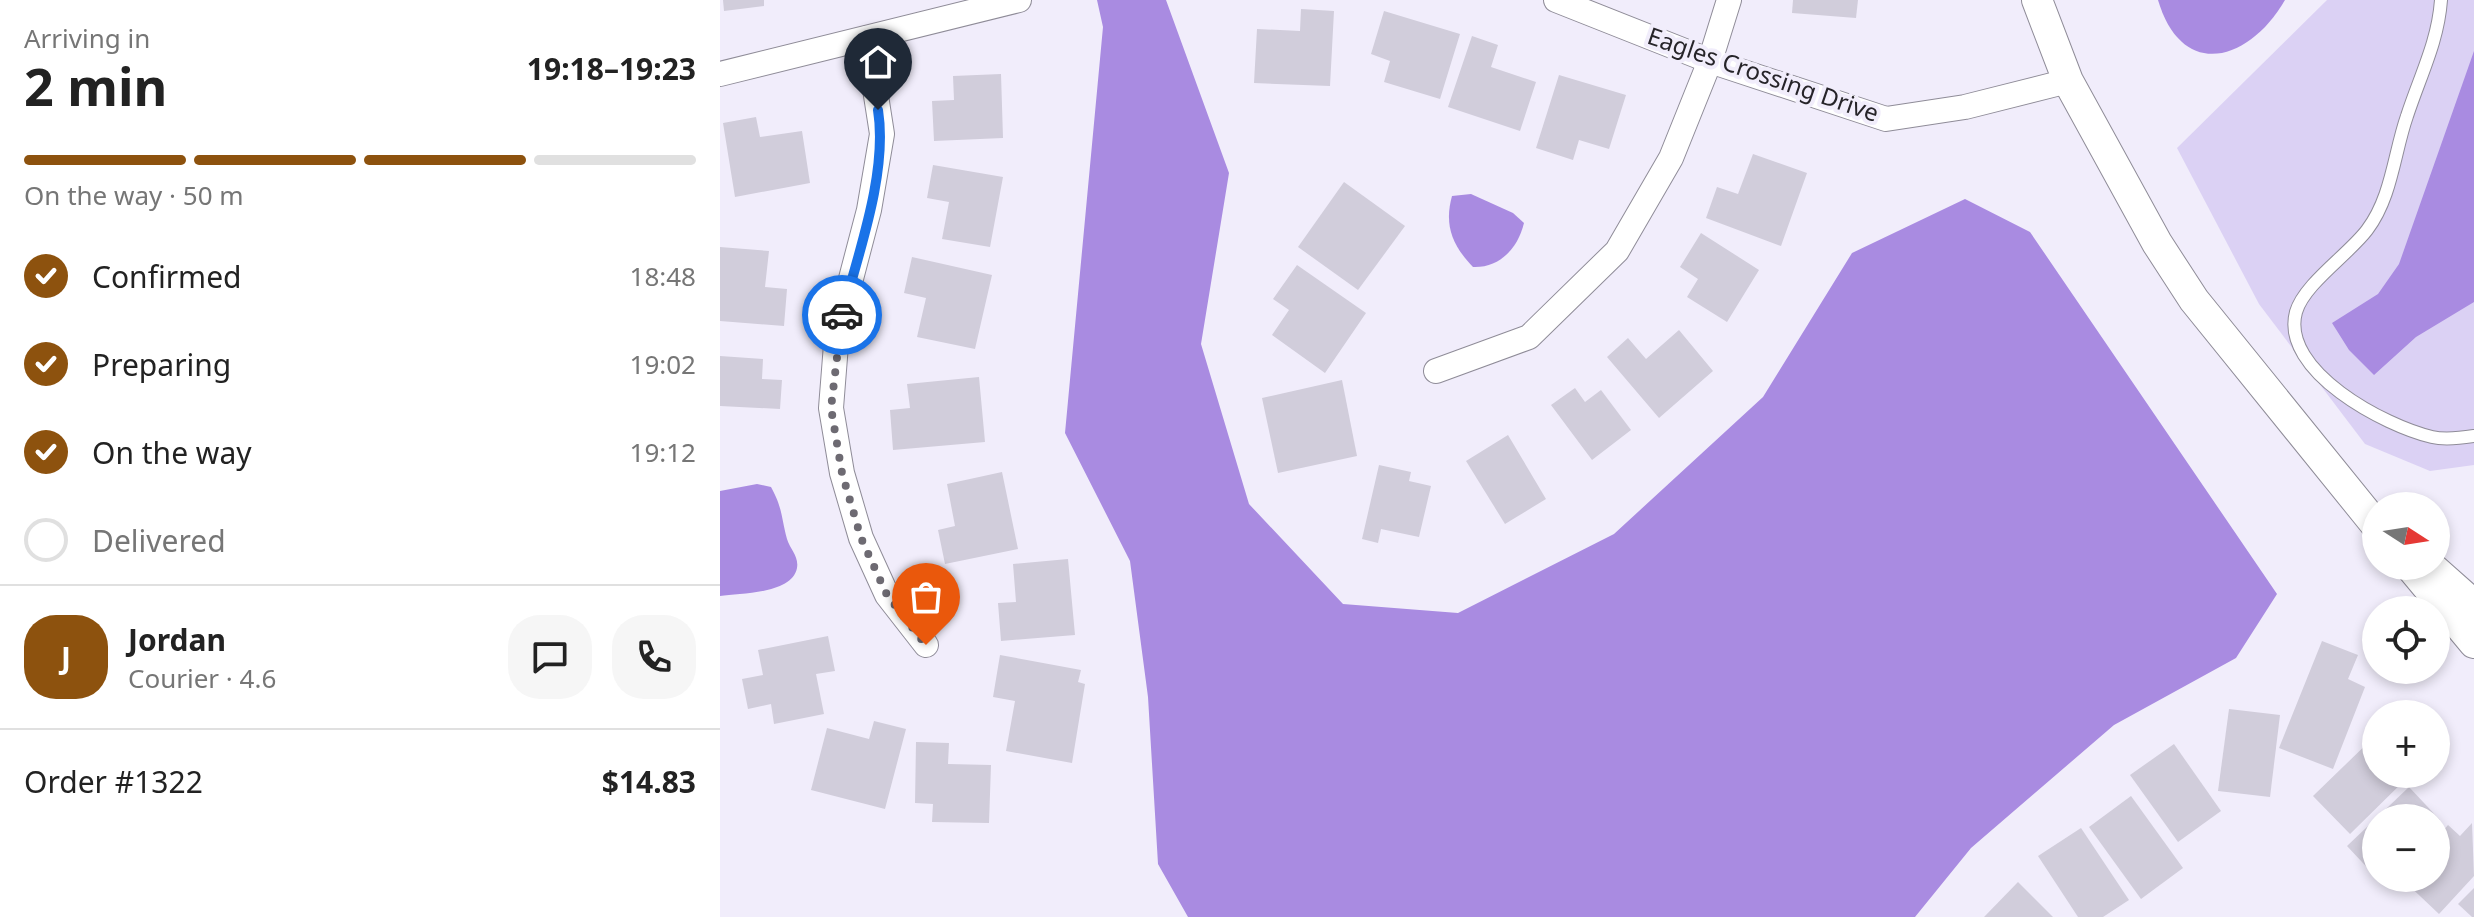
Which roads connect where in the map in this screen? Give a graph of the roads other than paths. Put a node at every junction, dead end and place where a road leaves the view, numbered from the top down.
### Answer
1 (1019, 0) edge
2 (1556, 0) edge
3 (1729, 0) edge
4 (2037, 0) edge
5 (2441, 0) edge
6 (867, 38) junction
7 (1710, 61) junction
8 (720, 74) edge
9 (2068, 81) junction
10 (1436, 371) dead end
11 (2474, 436) edge
12 (2362, 504) edge
13 (2422, 580) edge
14 (2446, 580) edge
15 (2474, 605) edge
16 (2474, 643) edge
17 (926, 645) dead end

1 - 6 street
2 - 7 street, Eagles Crossing Drive
3 - 7 street
4 - 9 street
5 - 11 lane
6 - 8 street
6 - 17 street
7 - 9 street, Eagles Crossing Drive
7 - 10 street
9 - 12 street
13 - 16 street
14 - 15 street

